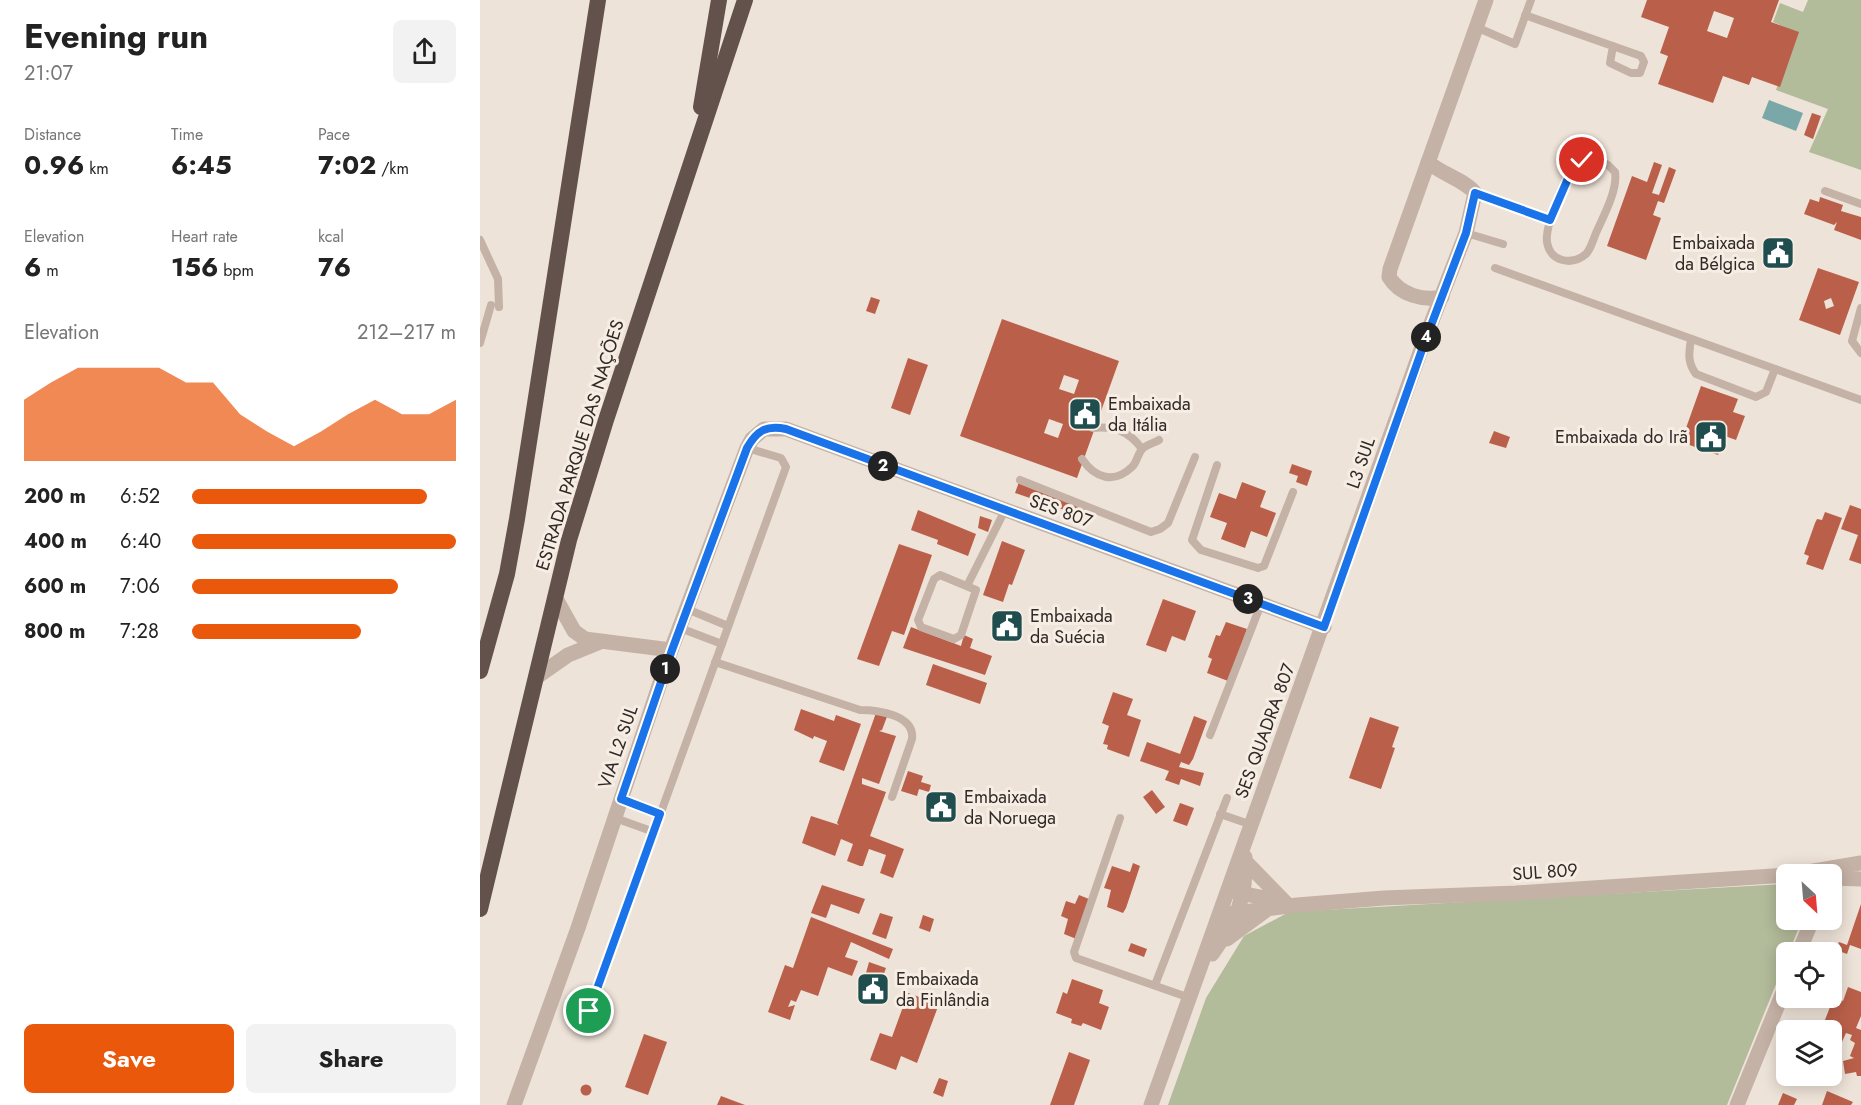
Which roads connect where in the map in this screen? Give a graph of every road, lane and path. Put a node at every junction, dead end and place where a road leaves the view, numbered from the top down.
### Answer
1 (598, 0) edge
2 (611, 0) edge
3 (719, 0) edge
4 (745, 0) edge
5 (1486, 0) edge
6 (1531, 0) edge
7 (1525, 15) junction
8 (1476, 27) junction
9 (1613, 46) junction
10 (588, 65) junction
11 (690, 167) junction
12 (1425, 168) junction
13 (1825, 191) dead end
14 (1475, 193) junction
15 (1861, 204) edge
16 (1550, 220) junction
17 (1466, 233) junction
18 (480, 240) edge
19 (1503, 244) dead end
20 (1495, 268) dead end
21 (1435, 304) junction
22 (1861, 308) edge
23 (1691, 339) junction
24 (480, 343) edge
25 (1861, 353) edge
26 (1775, 369) junction
27 (1861, 400) edge
28 (1094, 428) dead end
29 (786, 429) joint
30 (1159, 440) dead end
31 (747, 448) junction
32 (1142, 448) junction
33 (1195, 457) dead end
34 (1082, 459) dead end
35 (1217, 465) dead end
36 (1020, 480) dead end
37 (1293, 492) dead end
38 (1004, 512) junction
39 (968, 584) junction
40 (555, 597) junction
41 (1261, 604) junction
42 (687, 609) junction
43 (728, 626) junction
44 (1324, 627) junction
45 (680, 628) junction
46 (600, 642) junction
47 (722, 644) junction
48 (672, 650) junction
49 (715, 662) junction
50 (480, 671) edge
51 (538, 676) junction
52 (1210, 735) dead end
53 (892, 797) dead end
54 (1227, 798) dead end
55 (621, 799) junction
56 (660, 814) junction
57 (1220, 814) junction
58 (615, 818) junction
59 (1120, 818) dead end
60 (1252, 825) junction
61 (654, 832) junction
62 (1245, 855) junction
63 (1861, 863) edge
64 (1842, 869) edge
65 (1776, 875) edge
66 (1842, 875) edge
67 (1861, 879) edge
68 (1237, 892) junction
69 (1291, 903) junction
70 (1269, 908) junction
71 (480, 909) edge
72 (1238, 913) junction
73 (1221, 915) junction
74 (1216, 949) junction
75 (1200, 971) junction
76 (1155, 985) junction
77 (1190, 998) junction
78 (1777, 1008) edge
79 (589, 1011) dead end
80 (514, 1105) edge
81 (1151, 1105) edge
82 (1737, 1105) edge

1 - 10 highway, ESTRADA PARQUE DAS NAÇÕES
2 - 10 highway
3 - 11 highway
4 - 11 highway, ESTRADA PARQUE DAS NAÇÕES
5 - 8 street
6 - 7 lane
7 - 8 lane
7 - 9 lane
8 - 12 street
9 - 9 lane
10 - 50 highway, ESTRADA PARQUE DAS NAÇÕES
11 - 40 highway, ESTRADA PARQUE DAS NAÇÕES
12 - 14 street
12 - 21 street
13 - 15 lane
14 - 16 lane
14 - 17 street, L3 SUL
16 - 16 lane
17 - 19 lane
17 - 21 street, L3 SUL
18 - 24 lane
20 - 23 lane
21 - 44 street, L3 SUL
22 - 25 lane
23 - 26 lane
23 - 26 lane
26 - 27 lane
28 - 32 lane
29 - 31 street, VIA L2 SUL
29 - 38 street, SES 807
30 - 32 lane
31 - 42 street, VIA L2 SUL
31 - 43 lane
32 - 34 lane
33 - 36 lane
35 - 37 lane
38 - 39 lane
38 - 41 street, SES 807
39 - 39 lane
40 - 46 street
40 - 51 highway, ESTRADA PARQUE DAS NAÇÕES
41 - 44 street, SES 807
41 - 52 lane
42 - 43 lane
42 - 45 street, VIA L2 SUL
43 - 47 lane
44 - 60 street, SES QUADRA 807
45 - 47 lane
45 - 48 street, VIA L2 SUL
46 - 48 street
46 - 51 street
47 - 49 lane
48 - 55 street, VIA L2 SUL
49 - 53 lane
49 - 56 lane
51 - 71 highway, ESTRADA PARQUE DAS NAÇÕES
54 - 57 lane
55 - 56 lane
55 - 58 street, VIA L2 SUL
56 - 61 lane
57 - 60 lane
57 - 76 lane
58 - 61 lane
58 - 80 street, VIA L2 SUL
59 - 76 lane
60 - 62 street, SES QUADRA 807
61 - 79 lane
62 - 68 street, SES QUADRA 807
62 - 69 street
63 - 64 street, SUL 809
65 - 69 street, SUL 809
66 - 67 street, SUL 809
68 - 69 street, SUL 809
68 - 72 street, SES QUADRA 807
68 - 73 street, SES QUADRA 807
69 - 70 street, SUL 809
70 - 72 street, SUL 809
70 - 74 street
72 - 73 street, SUL 809
72 - 74 street, SES QUADRA 807
73 - 75 street, SES QUADRA 807
74 - 75 street, SES QUADRA 807
75 - 77 street, SES QUADRA 807
76 - 77 lane
77 - 81 street, SES QUADRA 807
78 - 82 street

